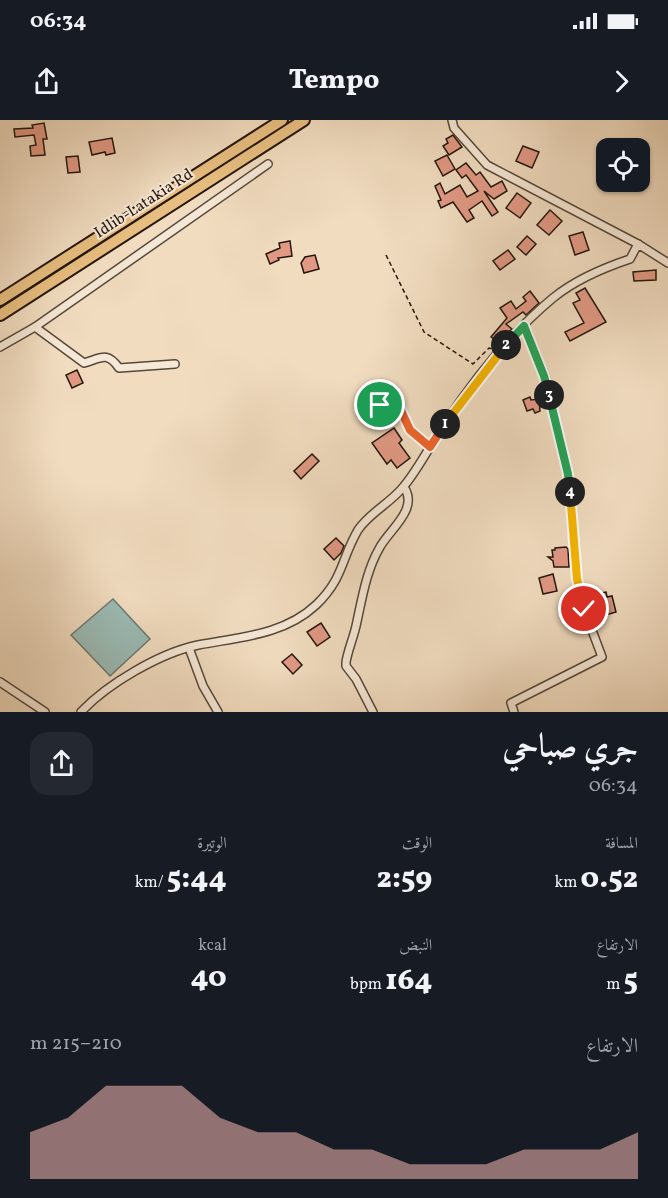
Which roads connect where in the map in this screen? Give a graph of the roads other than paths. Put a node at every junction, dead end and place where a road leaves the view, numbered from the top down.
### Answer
1 (282, 120) edge
2 (304, 120) edge
3 (452, 120) edge
4 (268, 164) dead end
5 (638, 244) junction
6 (668, 263) edge
7 (0, 300) edge
8 (0, 315) edge
9 (524, 326) junction
10 (34, 327) junction
11 (0, 347) edge
12 (175, 364) dead end
13 (404, 487) junction
14 (189, 648) junction
15 (0, 682) edge
16 (45, 712) edge
17 (81, 712) edge
18 (218, 712) edge
19 (373, 712) edge
20 (514, 712) edge

1 - 7 highway, Idlib-Latakia Rd
2 - 8 highway, Idlib-Latakia Rd
3 - 5 street
4 - 10 street
5 - 6 street
5 - 9 street
9 - 13 street
9 - 20 street
10 - 11 street
10 - 12 street
13 - 14 street
13 - 19 street
14 - 17 street
14 - 18 street
15 - 16 street

